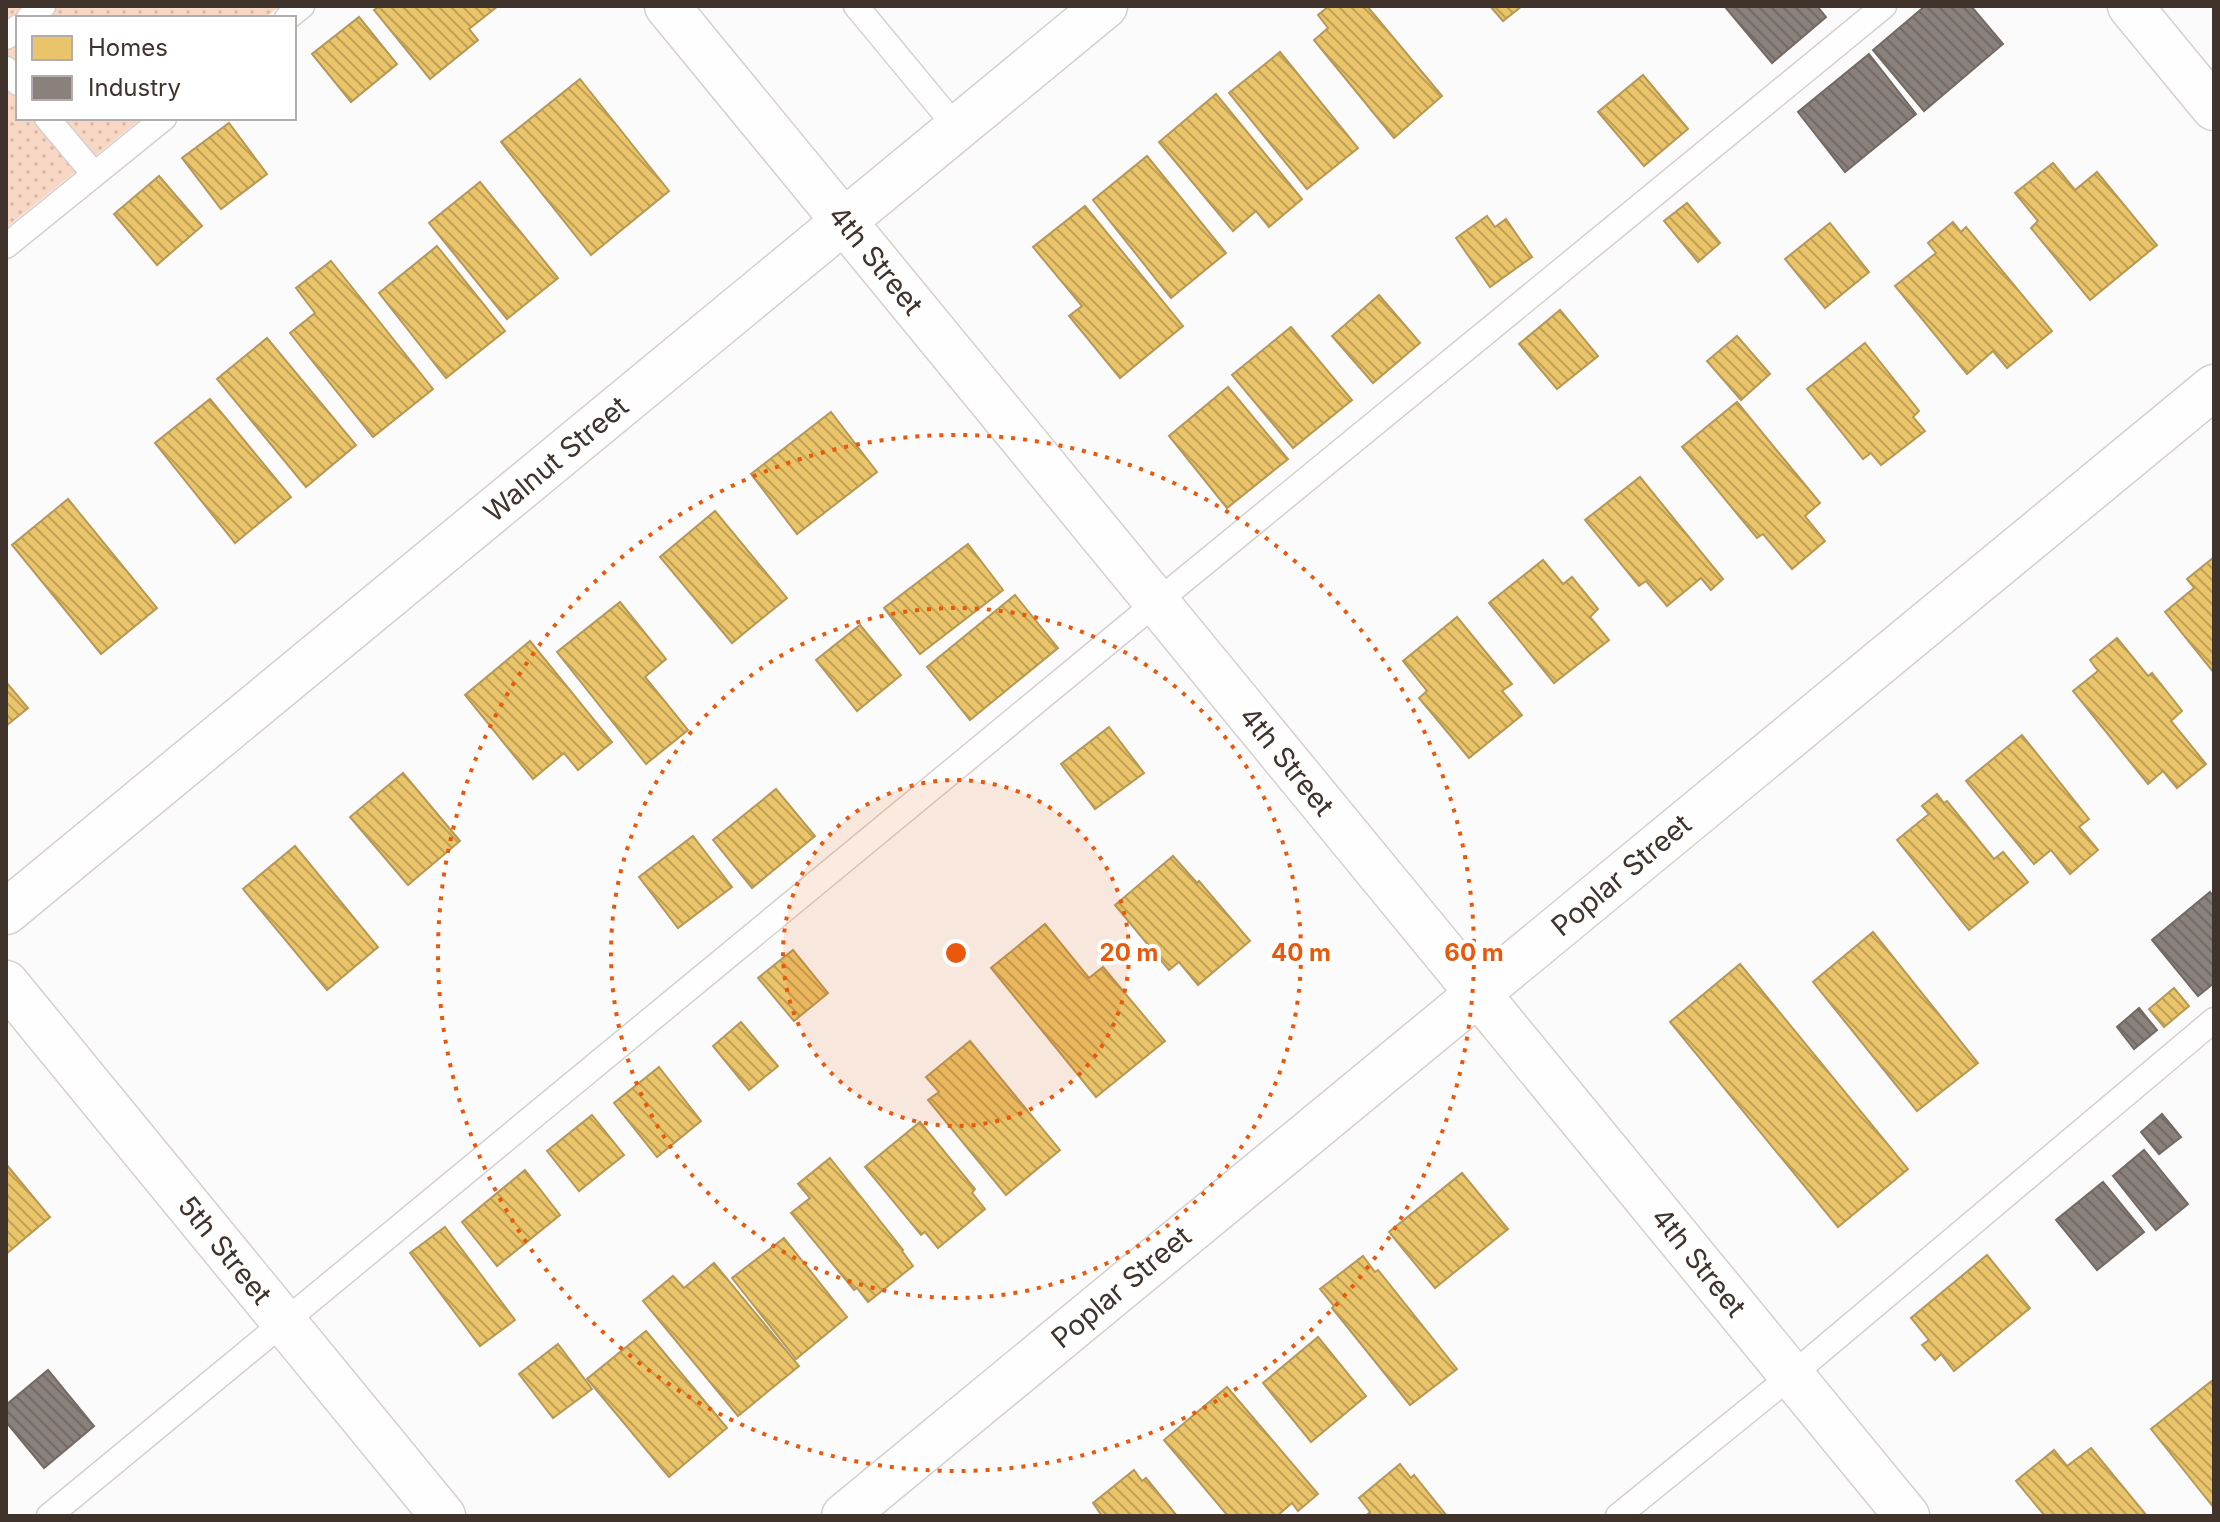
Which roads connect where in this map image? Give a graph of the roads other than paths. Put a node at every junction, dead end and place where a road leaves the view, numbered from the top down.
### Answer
1 (667, 6) edge
2 (856, 6) edge
3 (1105, 6) edge
4 (1884, 6) edge
5 (2130, 6) edge
6 (2214, 108) edge
7 (49, 120) edge
8 (162, 120) edge
9 (957, 128) junction
10 (94, 174) junction
11 (844, 221) junction
12 (6, 246) edge
13 (2214, 387) edge
14 (1157, 602) junction
15 (6, 912) edge
16 (6, 983) edge
17 (1477, 993) junction
18 (2214, 1020) edge
19 (285, 1323) junction
20 (1792, 1375) junction
21 (49, 1516) edge
22 (443, 1516) edge
23 (844, 1516) edge
24 (1618, 1516) edge
25 (1907, 1516) edge

1 - 11 street, 4th Street
2 - 9 lane
3 - 9 street, Walnut Street
4 - 14 lane
5 - 6 street
7 - 10 lane
8 - 10 lane
9 - 11 street, Walnut Street
10 - 12 lane
11 - 14 street, 4th Street
11 - 15 street, Walnut Street
13 - 17 street, Poplar Street
14 - 17 street, 4th Street
14 - 19 lane
16 - 19 street, 5th Street
17 - 20 street, 4th Street
17 - 23 street, Poplar Street
18 - 20 lane
19 - 21 lane
19 - 22 street, 5th Street
20 - 24 lane
20 - 25 street, 4th Street

